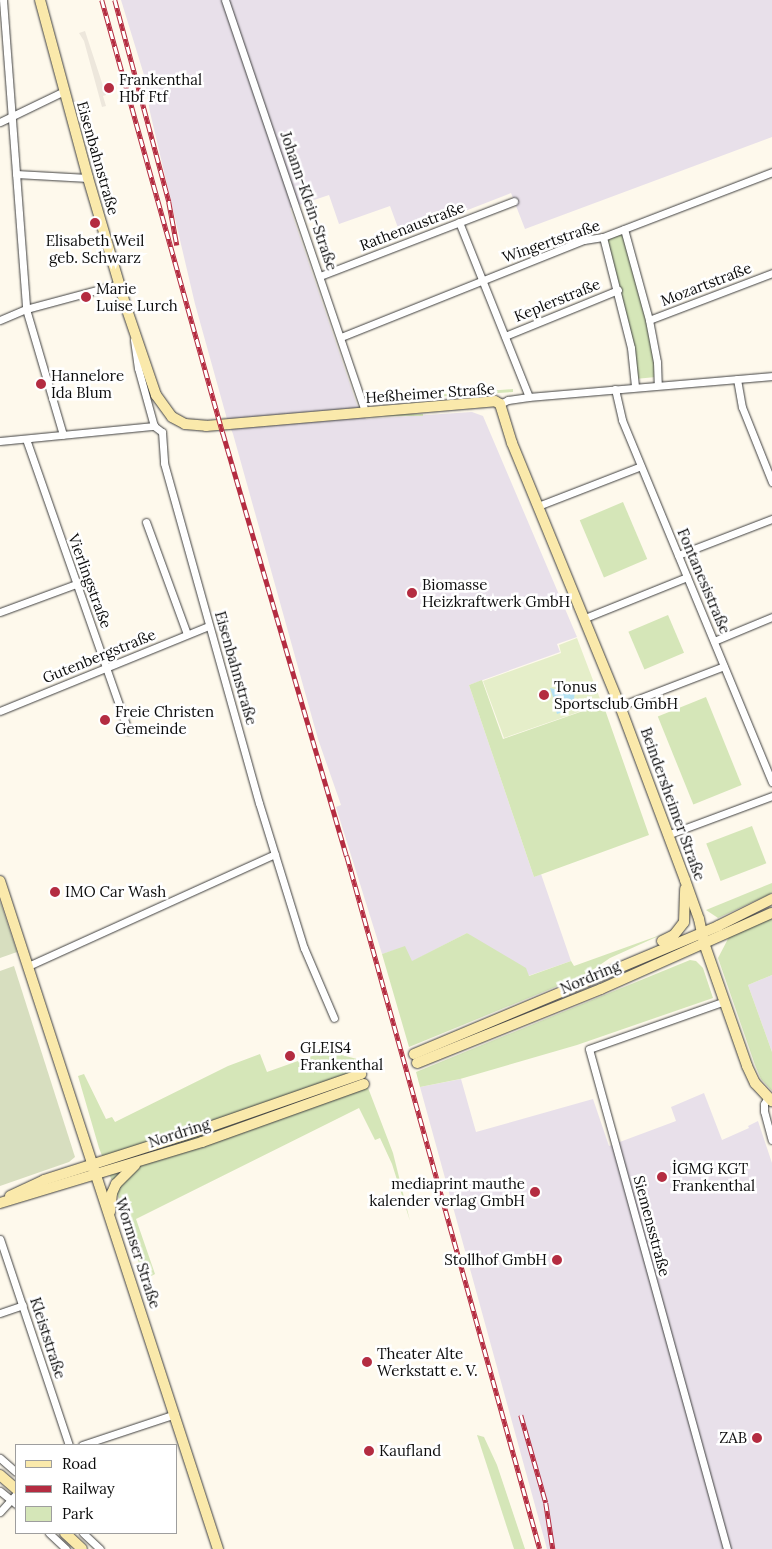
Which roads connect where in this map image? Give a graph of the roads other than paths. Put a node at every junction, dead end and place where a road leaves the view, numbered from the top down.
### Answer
1 (2, 0) edge
2 (40, 0) edge
3 (225, 0) edge
4 (64, 91) junction
5 (13, 115) junction
6 (0, 122) edge
7 (772, 172) edge
8 (16, 174) junction
9 (88, 178) junction
10 (514, 201) dead end
11 (459, 222) junction
12 (624, 229) junction
13 (603, 237) junction
14 (772, 273) edge
15 (320, 276) junction
16 (482, 280) junction
17 (119, 284) junction
18 (618, 290) junction
19 (26, 309) junction
20 (0, 320) edge
21 (650, 320) junction
22 (133, 322) junction
23 (506, 336) junction
24 (341, 337) junction
25 (772, 376) edge
26 (737, 379) junction
27 (658, 385) junction
28 (635, 387) junction
29 (615, 389) junction
30 (529, 397) junction
31 (500, 404) junction
32 (366, 412) junction
33 (179, 421) joint
34 (154, 426) junction
35 (63, 435) junction
36 (26, 439) junction
37 (0, 442) edge
38 (641, 466) junction
39 (772, 482) edge
40 (538, 506) junction
41 (772, 519) edge
42 (146, 522) dead end
43 (678, 555) junction
44 (687, 577) junction
45 (76, 584) junction
46 (0, 612) edge
47 (772, 617) edge
48 (585, 618) junction
49 (208, 626) junction
50 (187, 634) junction
51 (714, 641) junction
52 (724, 666) junction
53 (106, 667) junction
54 (620, 706) junction
55 (0, 711) edge
56 (128, 732) dead end
57 (772, 782) edge
58 (772, 796) edge
59 (668, 834) junction
60 (275, 854) junction
61 (686, 880) junction
62 (0, 881) edge
63 (772, 899) edge
64 (772, 913) edge
65 (702, 932) junction
66 (704, 943) junction
67 (28, 966) junction
68 (590, 980) junction
69 (725, 1002) junction
70 (334, 1018) dead end
71 (770, 1099) edge
72 (772, 1140) edge
73 (142, 1161) junction
74 (95, 1170) junction
75 (0, 1202) edge
76 (110, 1216) junction
77 (0, 1239) edge
78 (23, 1306) junction
79 (0, 1313) edge
80 (175, 1414) junction
81 (69, 1444) edge
82 (85, 1444) edge
83 (0, 1458) edge
84 (15, 1471) edge
85 (0, 1475) edge
86 (15, 1487) edge
87 (0, 1491) edge
88 (14, 1500) edge
89 (0, 1512) edge
90 (50, 1534) edge
91 (66, 1534) edge
92 (84, 1534) edge
93 (66, 1549) edge
94 (82, 1549) edge
95 (100, 1549) edge
96 (218, 1549) edge
97 (727, 1549) edge

1 - 5 street
2 - 4 street, Eisenbahnstraße
3 - 15 street, Johann-Klein-Straße
4 - 5 street
4 - 9 street, Eisenbahnstraße
5 - 6 street
5 - 8 street
7 - 12 street, Wingertstraße
8 - 9 street
8 - 19 street
9 - 17 street, Eisenbahnstraße
10 - 11 street, Rathenaustraße
11 - 15 street, Rathenaustraße
11 - 16 street
12 - 13 street, Wingertstraße
12 - 21 street
13 - 16 street, Wingertstraße
13 - 18 street
14 - 21 street, Mozartstraße
15 - 24 street, Johann-Klein-Straße
16 - 23 street
16 - 24 street, Wingertstraße
17 - 19 street
17 - 22 street, Eisenbahnstraße
18 - 23 street, Keplerstraße
18 - 28 street
19 - 20 street
19 - 35 street
21 - 27 street
22 - 33 street, Eisenbahnstraße
22 - 34 street, Eisenbahnstraße
23 - 30 street
24 - 32 street, Johann-Klein-Straße
25 - 26 street, Heßheimer Straße
26 - 27 street, Heßheimer Straße
26 - 39 street
27 - 28 street, Heßheimer Straße
28 - 29 street, Heßheimer Straße
29 - 30 street, Heßheimer Straße
29 - 38 street, Fontanesistraße
30 - 31 street, Heßheimer Straße
31 - 32 street, Heßheimer Straße
31 - 40 street, Beindersheimer Straße
32 - 33 street, Heßheimer Straße
34 - 35 street
34 - 49 street, Eisenbahnstraße
35 - 36 street
36 - 37 street
36 - 45 street, Vierlingstraße
38 - 40 street
38 - 43 street, Fontanesistraße
40 - 48 street, Beindersheimer Straße
41 - 43 street
42 - 50 street
43 - 44 street, Fontanesistraße
44 - 48 street
44 - 51 street, Fontanesistraße
45 - 46 street
45 - 53 street, Vierlingstraße
47 - 51 street
48 - 54 street, Beindersheimer Straße
49 - 50 street, Gutenbergstraße
49 - 60 street, Eisenbahnstraße
50 - 53 street, Gutenbergstraße
51 - 52 street, Fontanesistraße
52 - 54 street
52 - 57 street, Fontanesistraße
53 - 55 street, Gutenbergstraße
53 - 56 street, Vierlingstraße
54 - 59 street, Beindersheimer Straße
58 - 59 street
59 - 61 street, Beindersheimer Straße
60 - 67 street
60 - 70 street, Eisenbahnstraße
61 - 65 street, Beindersheimer Straße
61 - 68 street, Nordring
62 - 67 street, Wormser Straße
63 - 65 street, Nordring
64 - 66 street, Nordring
65 - 66 street, Beindersheimer Straße
65 - 68 street, Nordring
66 - 68 street, Nordring
66 - 69 street, Beindersheimer Straße
67 - 74 street, Wormser Straße
69 - 71 street, Beindersheimer Straße
69 - 97 street, Siemensstraße
71 - 72 street
73 - 74 street, Nordring
73 - 74 street, Nordring
73 - 76 street
74 - 75 street, Nordring
74 - 76 street, Wormser Straße
76 - 80 street, Wormser Straße
77 - 78 street, Kleiststraße
78 - 79 street
78 - 81 street, Kleiststraße
80 - 82 street
80 - 96 street, Wormser Straße
83 - 84 street
85 - 86 street
87 - 88 street
88 - 89 street
90 - 93 street
91 - 94 street
92 - 95 street

